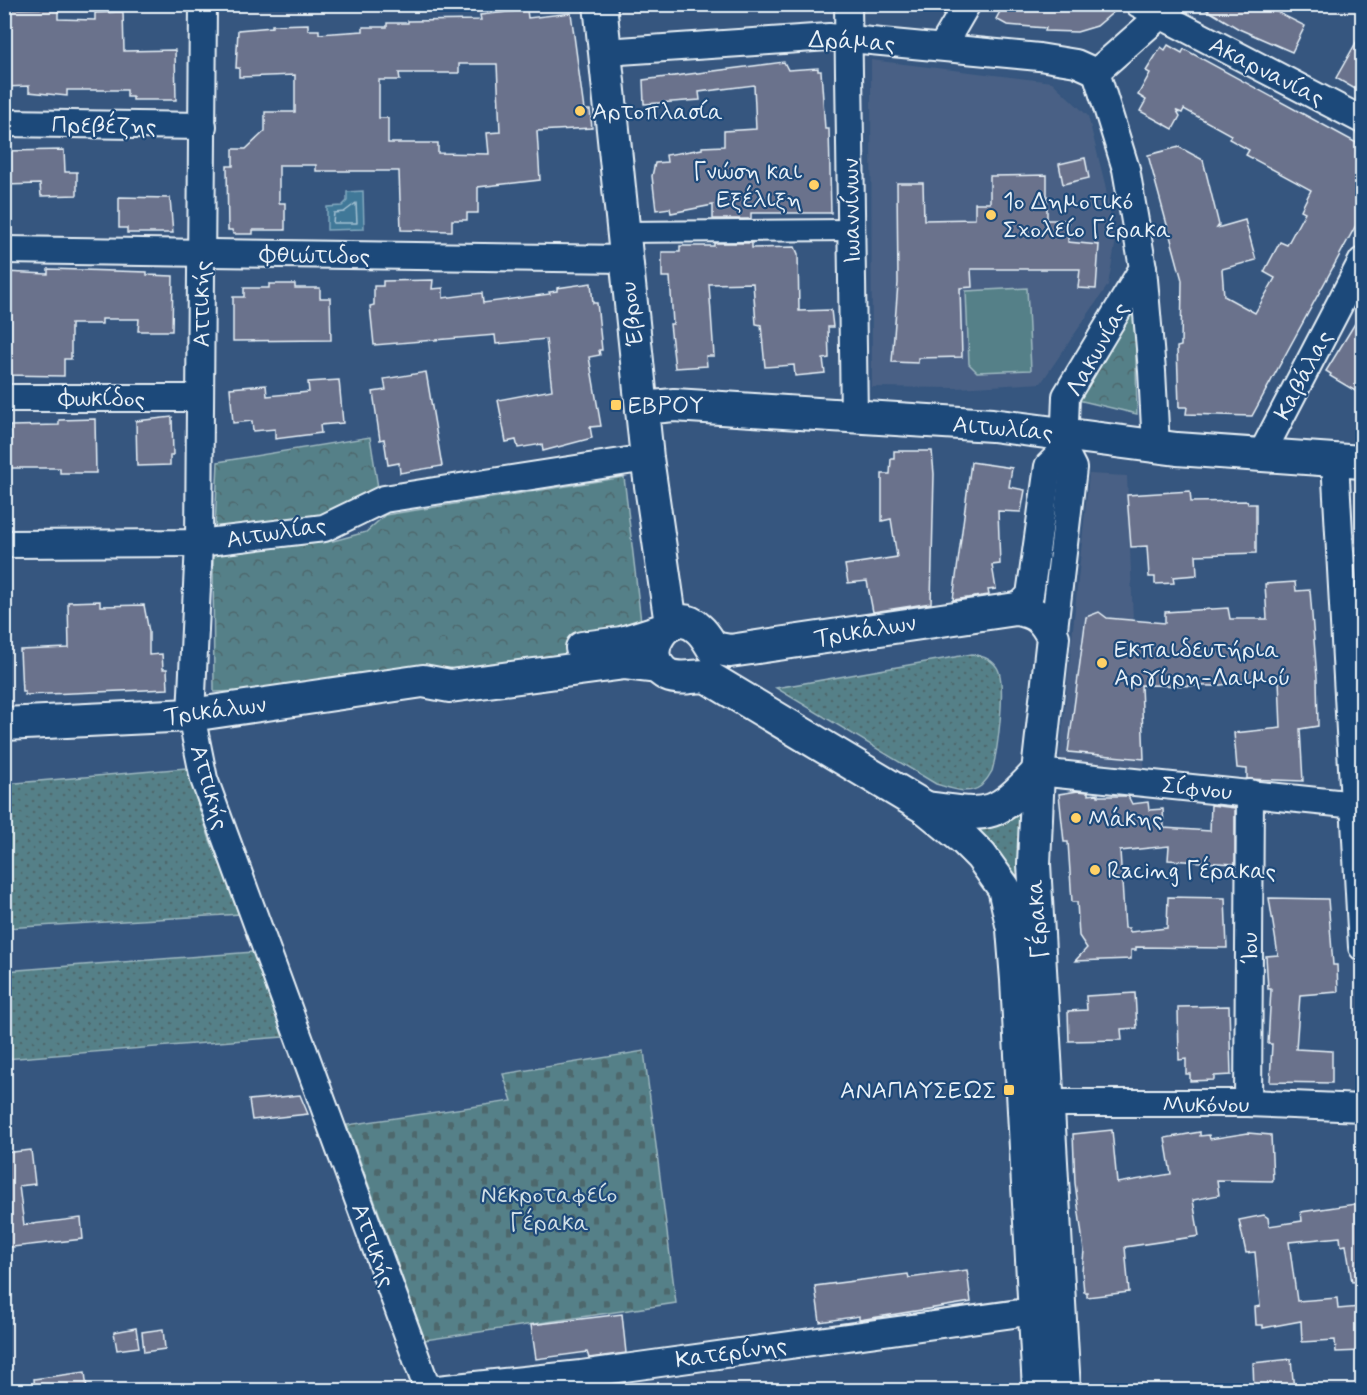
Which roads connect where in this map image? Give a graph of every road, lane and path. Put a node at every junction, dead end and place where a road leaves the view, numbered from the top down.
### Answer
1 (203, 4) edge
2 (600, 4) edge
3 (848, 4) edge
4 (968, 4) edge
5 (1157, 8) edge
6 (849, 38) junction
7 (942, 47) junction
8 (605, 52) junction
9 (1096, 72) junction
10 (1362, 120) edge
11 (4, 123) edge
12 (203, 126) junction
13 (851, 230) junction
14 (624, 245) junction
15 (4, 250) edge
16 (201, 254) junction
17 (1362, 261) edge
18 (1143, 268) junction
19 (4, 398) edge
20 (200, 398) junction
21 (642, 408) junction
22 (854, 417) junction
23 (1064, 442) junction
24 (1156, 447) junction
25 (1260, 457) junction
26 (647, 458) junction
27 (1349, 462) edge
28 (199, 543) junction
29 (4, 544) edge
30 (1016, 609) junction
31 (665, 627) junction
32 (1053, 637) junction
33 (709, 662) junction
34 (659, 667) junction
35 (423, 681) junction
36 (191, 715) junction
37 (4, 724) edge
38 (1038, 772) junction
39 (1250, 793) junction
40 (926, 808) junction
41 (1358, 818) edge
42 (1362, 947) edge
43 (1049, 1103) junction
44 (1248, 1103) junction
45 (1362, 1108) edge
46 (1034, 1311) junction
47 (428, 1390) edge
48 (1039, 1390) edge
49 (1064, 1390) edge

1 - 12 street, Αττικής
2 - 8 street, Έβρου
3 - 6 street, Ιωαννίνων
4 - 7 street
5 - 9 street
5 - 10 street, Ακαρνανίας
6 - 7 street, Δράμας
6 - 8 street, Δράμας
6 - 13 street, Ιωαννίνων
7 - 9 street, Δράμας
8 - 14 street, Έβρου
9 - 18 street, Λακωνίας
11 - 12 street, Πρεβέζης
12 - 16 street, Αττικής
13 - 14 street
13 - 22 street, Ιωαννίνων
14 - 16 street, Φθιώτιδος
14 - 21 street, Έβρου
15 - 16 street, Φθιώτιδος
16 - 20 street, Αττικής
17 - 25 street, Καβάλας
18 - 23 street, Λακωνίας
18 - 24 street, Λακωνίας
19 - 20 street, Φωκίδος
20 - 28 street, Αττικής
21 - 22 street, Αιτωλίας
21 - 26 street, Έβρου
22 - 23 street, Αιτωλίας
23 - 24 street, Αιτωλίας
23 - 30 street
23 - 32 street, Γέρακα
24 - 25 street, Αιτωλίας
25 - 27 street, Αιτωλίας
26 - 28 street, Αιτωλίας
26 - 31 street, Έβρου
27 - 41 street
28 - 29 street, Αιτωλίας
28 - 36 street, Αττικής
30 - 32 street
30 - 33 street, Τρικάλων
31 - 33 street
31 - 34 street
31 - 35 street, Τρικάλων
32 - 38 street, Γέρακα
33 - 34 street
33 - 40 street, Γέρακα
34 - 35 street, Τρικάλων
35 - 36 street, Τρικάλων
36 - 37 street, Τρικάλων
36 - 47 street, Αττικής
38 - 39 street, Σίφνου
38 - 40 street
38 - 43 street, Γέρακα
39 - 41 street, Σίφνου
39 - 44 street, Ίου
40 - 46 street, Γέρακα
41 - 42 street
43 - 44 street, Μυκόνου
43 - 49 street, Γέρακα
44 - 45 street, Μυκόνου
46 - 47 street, Κατερίνης
46 - 48 street, Γέρακα

